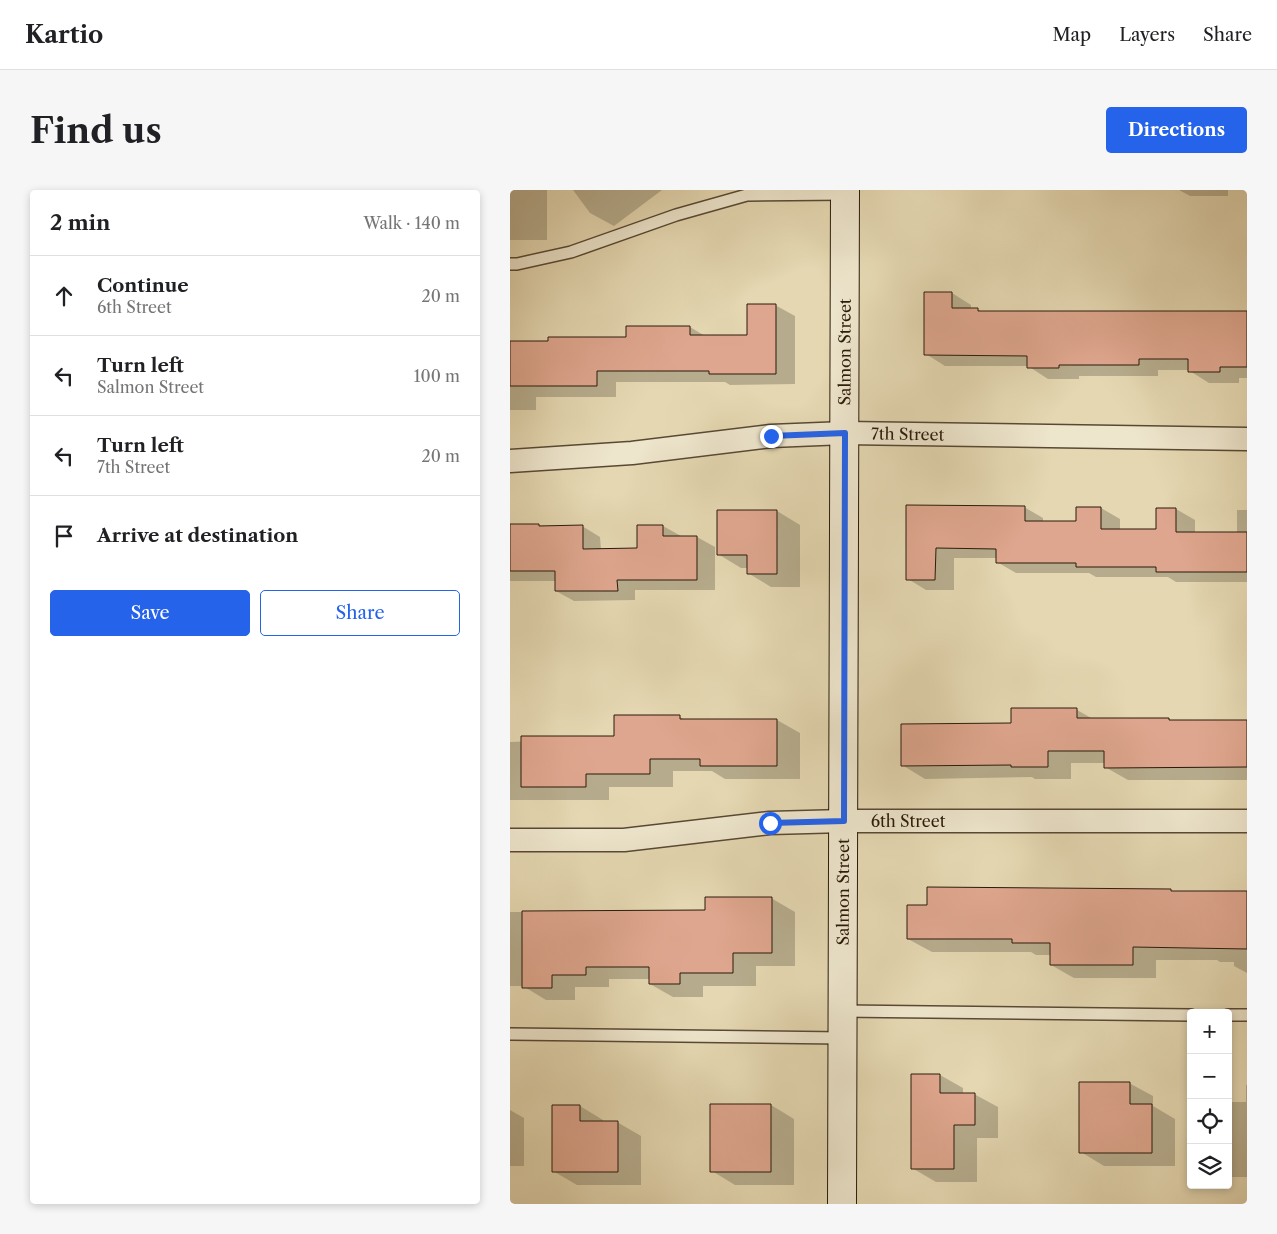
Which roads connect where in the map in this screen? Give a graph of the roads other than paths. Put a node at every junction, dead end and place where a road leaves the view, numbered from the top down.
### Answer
1 (845, 192) edge
2 (510, 264) edge
3 (845, 433) junction
4 (1247, 439) edge
5 (510, 460) edge
6 (844, 821) junction
7 (1247, 821) edge
8 (510, 840) edge
9 (842, 1011) junction
10 (1187, 1015) edge
11 (1232, 1015) edge
12 (1247, 1015) edge
13 (510, 1034) edge
14 (842, 1038) junction
15 (842, 1204) edge

1 - 2 lane
1 - 3 street, Salmon Street
3 - 4 street, 7th Street
3 - 5 street, 7th Street
3 - 6 street, Salmon Street
6 - 7 street, 6th Street
6 - 8 street, 6th Street
6 - 9 street, Salmon Street
9 - 10 lane
9 - 14 street, Salmon Street
11 - 12 lane
13 - 14 lane
14 - 15 street, Salmon Street

